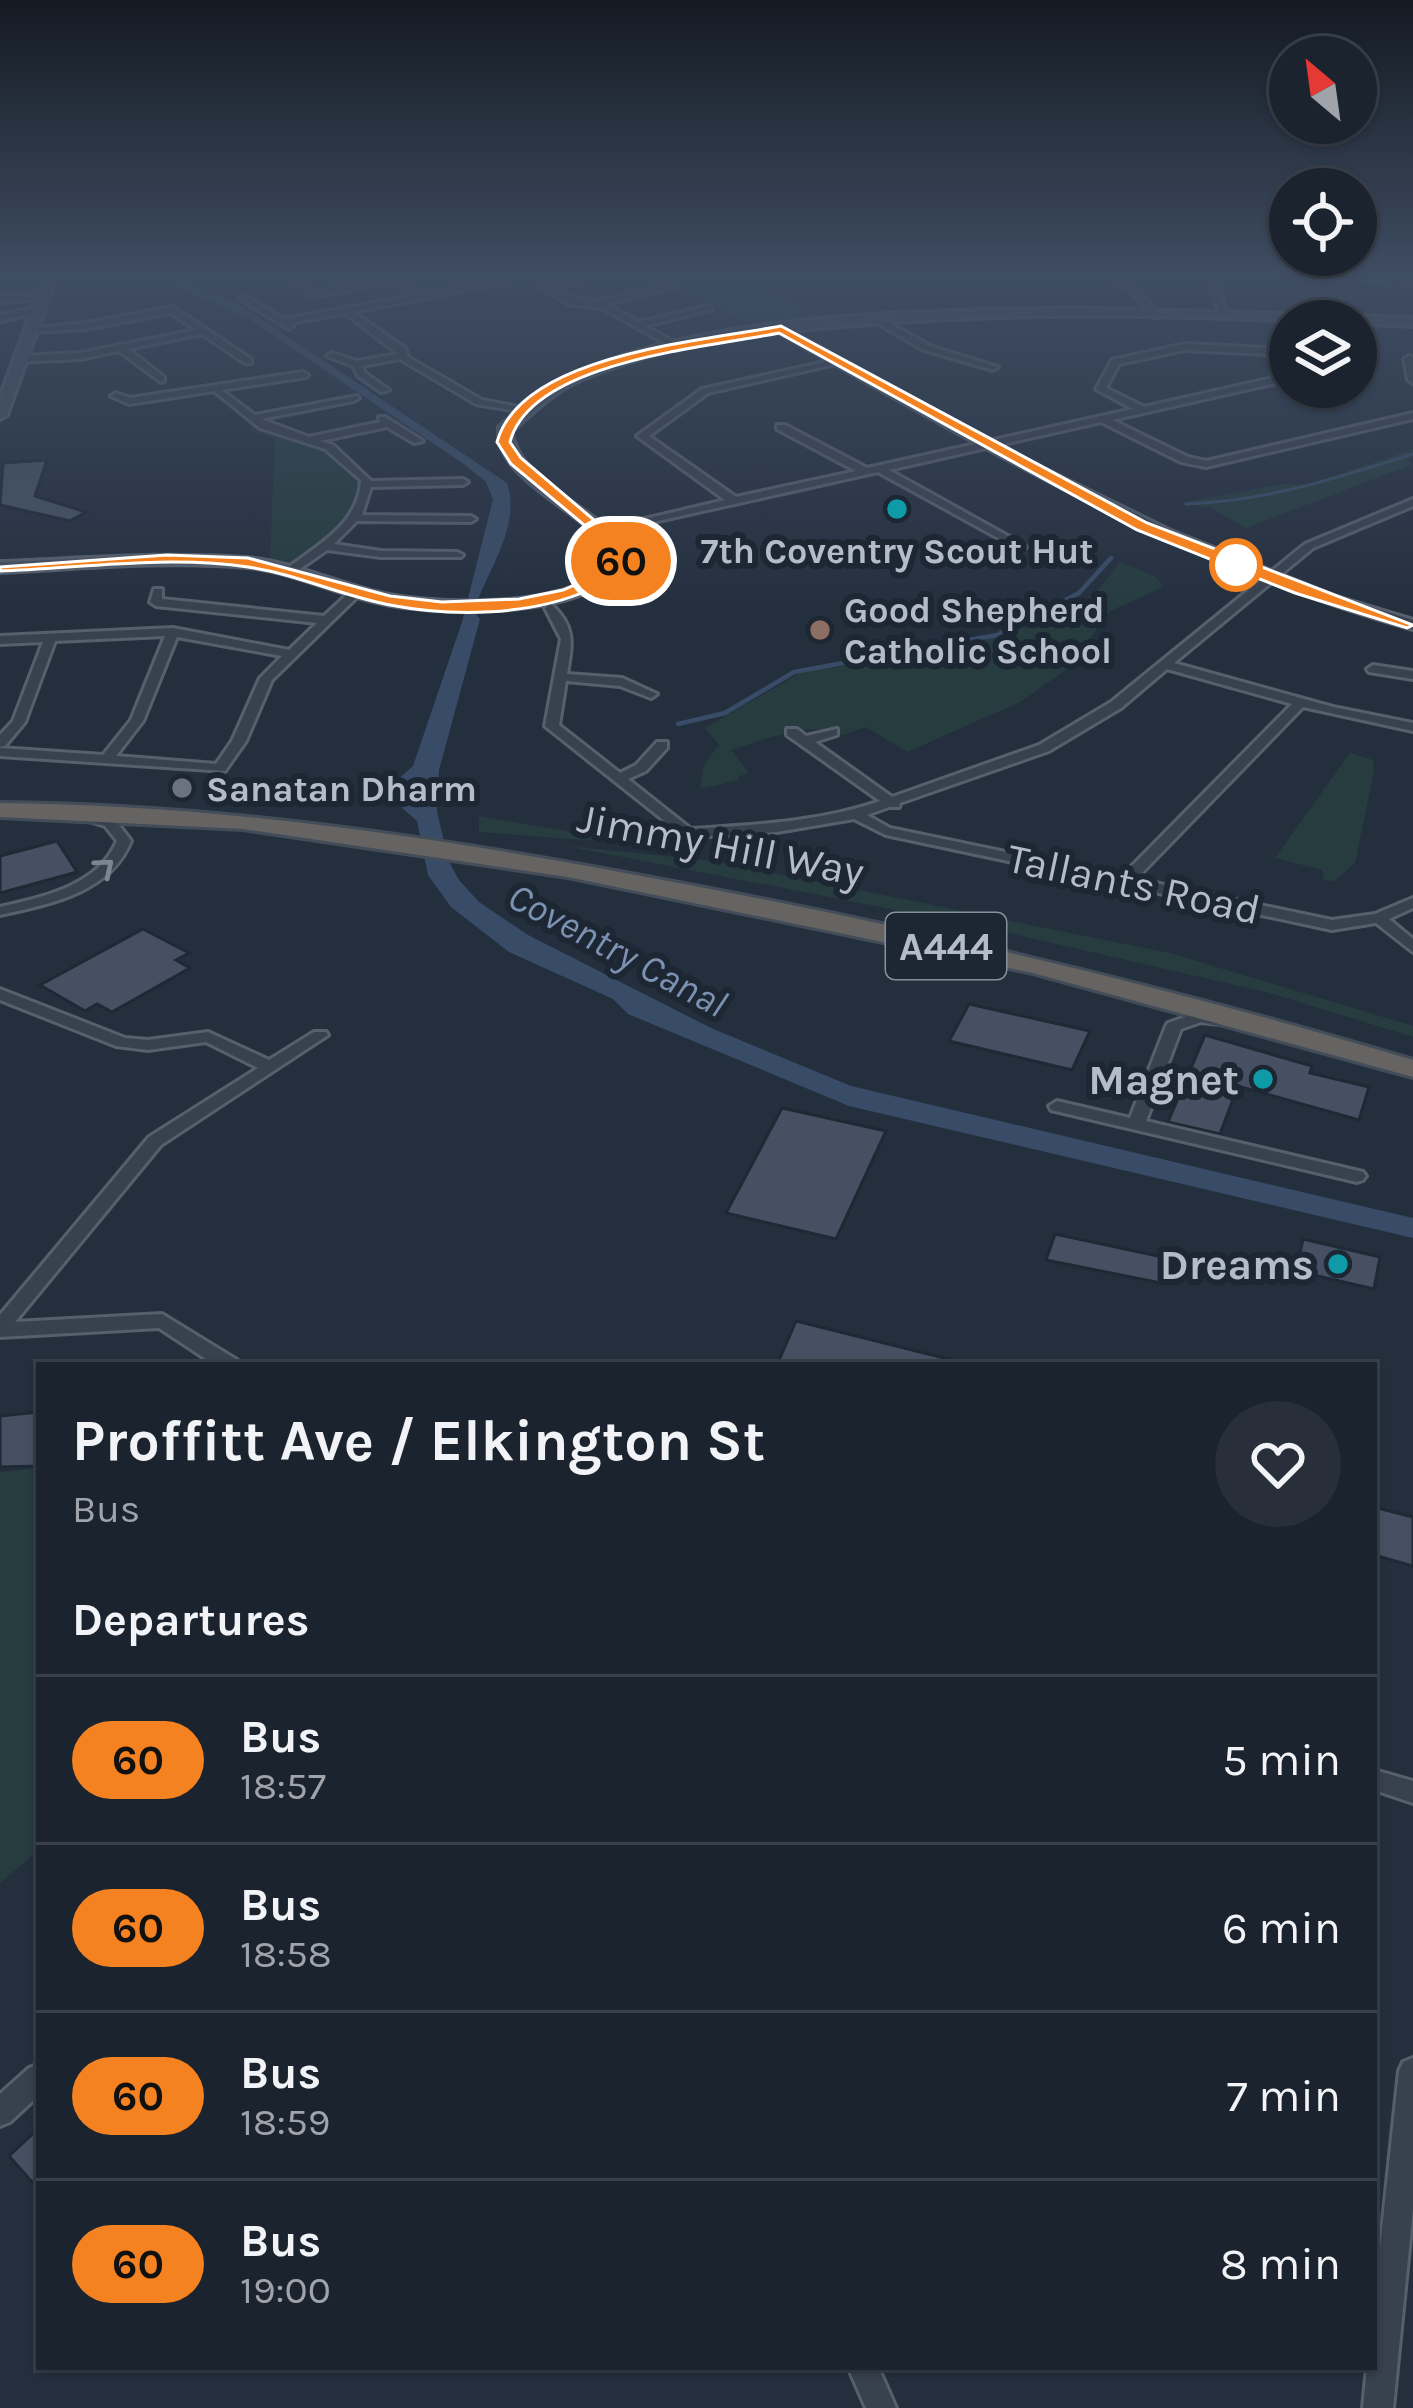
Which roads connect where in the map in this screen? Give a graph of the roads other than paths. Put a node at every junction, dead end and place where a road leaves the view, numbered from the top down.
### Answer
1 (191, 387) edge
2 (240, 387) edge
3 (380, 387) edge
4 (454, 387) edge
5 (558, 387) edge
6 (722, 387) edge
7 (884, 387) edge
8 (1103, 387) edge
9 (1241, 387) edge
10 (384, 390) dead end
11 (218, 392) junction
12 (199, 393) junction
13 (116, 396) dead end
14 (354, 398) dead end
15 (521, 410) junction
16 (1143, 410) junction
17 (377, 416) dead end
18 (1413, 416) edge
19 (254, 418) junction
20 (1102, 419) junction
21 (390, 423) junction
22 (781, 427) dead end
23 (313, 439) junction
24 (418, 442) dead end
25 (988, 446) junction
26 (880, 470) junction
27 (866, 472) junction
28 (463, 481) dead end
29 (368, 484) junction
30 (735, 502) junction
31 (1413, 502) edge
32 (356, 518) junction
33 (471, 519) dead end
34 (604, 530) junction
35 (323, 546) junction
36 (1019, 547) dead end
37 (457, 555) dead end
38 (0, 569) edge
39 (290, 571) junction
40 (1270, 579) junction
41 (158, 591) dead end
42 (356, 592) junction
43 (259, 598) dead end
44 (551, 608) dead end
45 (244, 612) junction
46 (324, 620) junction
47 (1413, 625) edge
48 (173, 632) junction
49 (50, 638) junction
50 (0, 640) edge
51 (287, 653) junction
52 (1163, 664) junction
53 (1373, 669) dead end
54 (1413, 675) edge
55 (560, 677) junction
56 (651, 694) dead end
57 (1300, 703) junction
58 (1413, 727) edge
59 (832, 732) dead end
60 (662, 745) dead end
61 (0, 747) edge
62 (106, 761) junction
63 (621, 777) junction
64 (0, 793) edge
65 (894, 804) junction
66 (0, 810) edge
67 (72, 812) junction
68 (856, 814) junction
69 (688, 832) junction
70 (408, 839) junction
71 (469, 847) junction
72 (684, 850) dead end
73 (1126, 880) junction
74 (1413, 902) edge
75 (0, 914) edge
76 (1379, 918) junction
77 (1413, 947) edge
78 (1107, 984) junction
79 (0, 994) edge
80 (1174, 1026) junction
81 (320, 1035) dead end
82 (1324, 1042) junction
83 (1413, 1051) edge
84 (270, 1067) junction
85 (1413, 1069) edge
86 (1057, 1106) dead end
87 (1136, 1124) junction
88 (1357, 1176) dead end
89 (0, 1329) edge
90 (225, 1362) edge
91 (1377, 1781) edge
92 (1413, 1792) edge
93 (1413, 2071) edge
94 (36, 2080) edge
95 (0, 2112) edge
96 (864, 2370) edge
97 (881, 2408) edge
98 (1378, 2408) edge

1 - 12 street
2 - 11 street
3 - 10 street
4 - 15 street
5 - 15 main road
6 - 30 street
7 - 25 street
8 - 16 street
9 - 16 street
11 - 12 street
11 - 19 street
12 - 13 street
14 - 19 street
15 - 34 main road
16 - 20 street
17 - 21 street
18 - 20 street
19 - 23 street
20 - 25 street
21 - 23 street
21 - 24 street
22 - 27 street
23 - 29 street
25 - 26 street
25 - 40 street
26 - 27 street
26 - 36 street
27 - 30 street
28 - 29 street
29 - 32 street
30 - 34 street
31 - 40 street
32 - 33 street
32 - 35 street
34 - 42 main road
35 - 37 street
35 - 39 street
38 - 39 main road
39 - 42 main road
40 - 47 street
40 - 52 street
41 - 45 street
42 - 46 street
43 - 45 street
44 - 55 street
45 - 46 street
46 - 51 street
48 - 49 street
48 - 51 street
48 - 62 street
49 - 50 street
49 - 61 street
51 - 62 street
52 - 57 street
52 - 65 street
53 - 54 street
55 - 56 street
55 - 63 street
57 - 58 street
57 - 73 street
59 - 65 street
60 - 63 street
61 - 62 street
63 - 69 street
64 - 70 highway, Jimmy Hill Way / A444
65 - 68 street
66 - 67 highway, Jimmy Hill Way / A444
67 - 70 highway, Jimmy Hill Way / A444
75 -> 67 street
68 - 69 street
68 - 73 street, Tallants Road
69 - 72 street
70 - 71 highway, Jimmy Hill Way / A444
71 - 78 highway, Jimmy Hill Way / A444
71 - 83 highway, Jimmy Hill Way / A444
73 - 76 street, Tallants Road
74 - 76 street, Tallants Road
76 - 77 street
78 - 80 street, Jimmy Hill Way
78 - 82 highway, Jimmy Hill Way / A444
79 - 84 street
80 - 82 street, Jimmy Hill Way
80 - 87 street
81 - 84 street
82 - 85 highway, Jimmy Hill Way / A444
84 - 89 street
86 - 87 street
87 - 88 street
89 - 90 street
91 - 92 street
93 - 98 street
94 - 95 street
96 - 97 street

